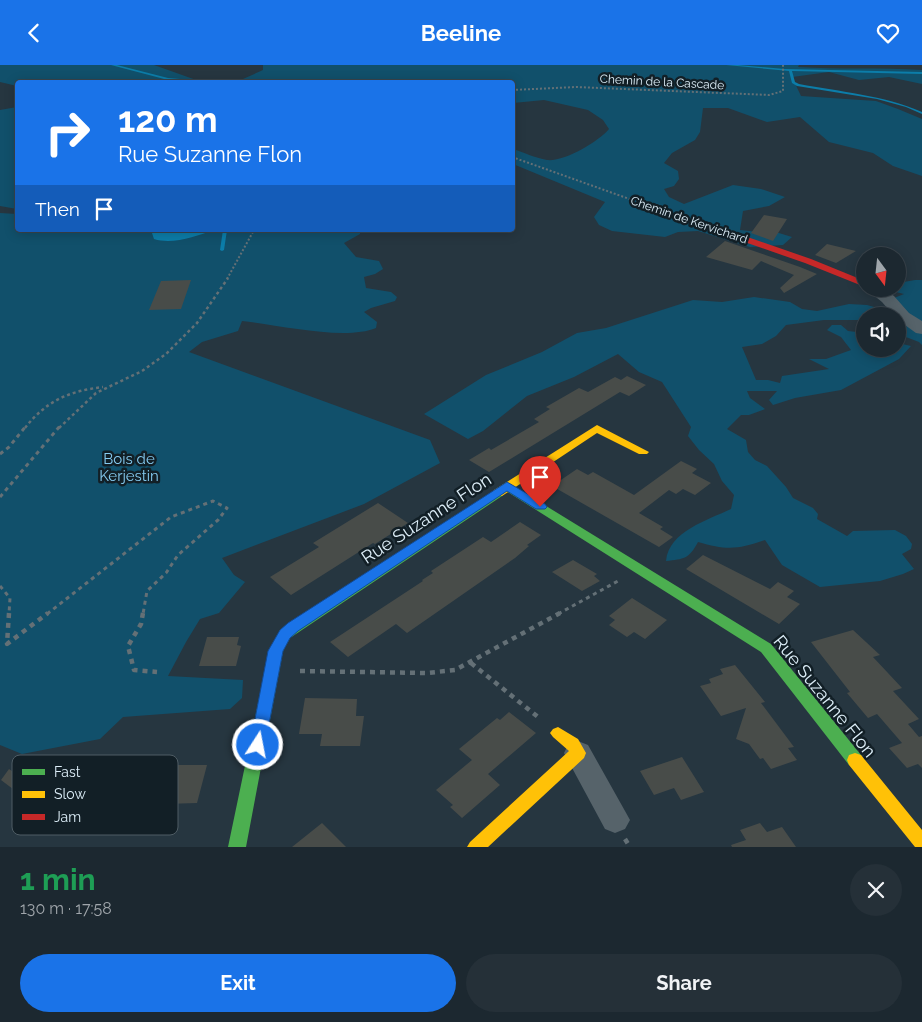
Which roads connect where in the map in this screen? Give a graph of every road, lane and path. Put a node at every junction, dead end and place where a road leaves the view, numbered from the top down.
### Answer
1 (783, 65) edge
2 (515, 90) edge
3 (515, 158) edge
4 (707, 227) joint
5 (253, 232) edge
6 (856, 280) edge
7 (885, 297) edge
8 (922, 329) edge
9 (104, 387) junction
10 (643, 452) dead end
11 (0, 454) edge
12 (507, 486) junction
13 (0, 497) edge
14 (641, 569) junction
15 (0, 586) edge
16 (471, 663) junction
17 (272, 671) junction
18 (157, 672) dead end
19 (558, 733) joint
20 (578, 753) junction
21 (615, 820) dead end
22 (922, 843) edge
23 (237, 847) edge
24 (476, 847) edge

1 - 2 path, Chemin de la Cascade
3 - 4 path, Chemin de Kervichard
4 - 6 street, Chemin de Kervichard
5 - 9 path
7 - 8 street
9 - 11 path
9 - 13 path
10 - 12 street
12 - 14 street, Rue Suzanne Flon
12 - 17 street, Rue Suzanne Flon
14 - 16 path
14 - 22 street, Rue Suzanne Flon
15 - 18 path
16 - 17 path
16 - 19 path
17 - 23 street, Rue Suzanne Flon
19 - 20 street
20 - 21 street
20 - 24 street

